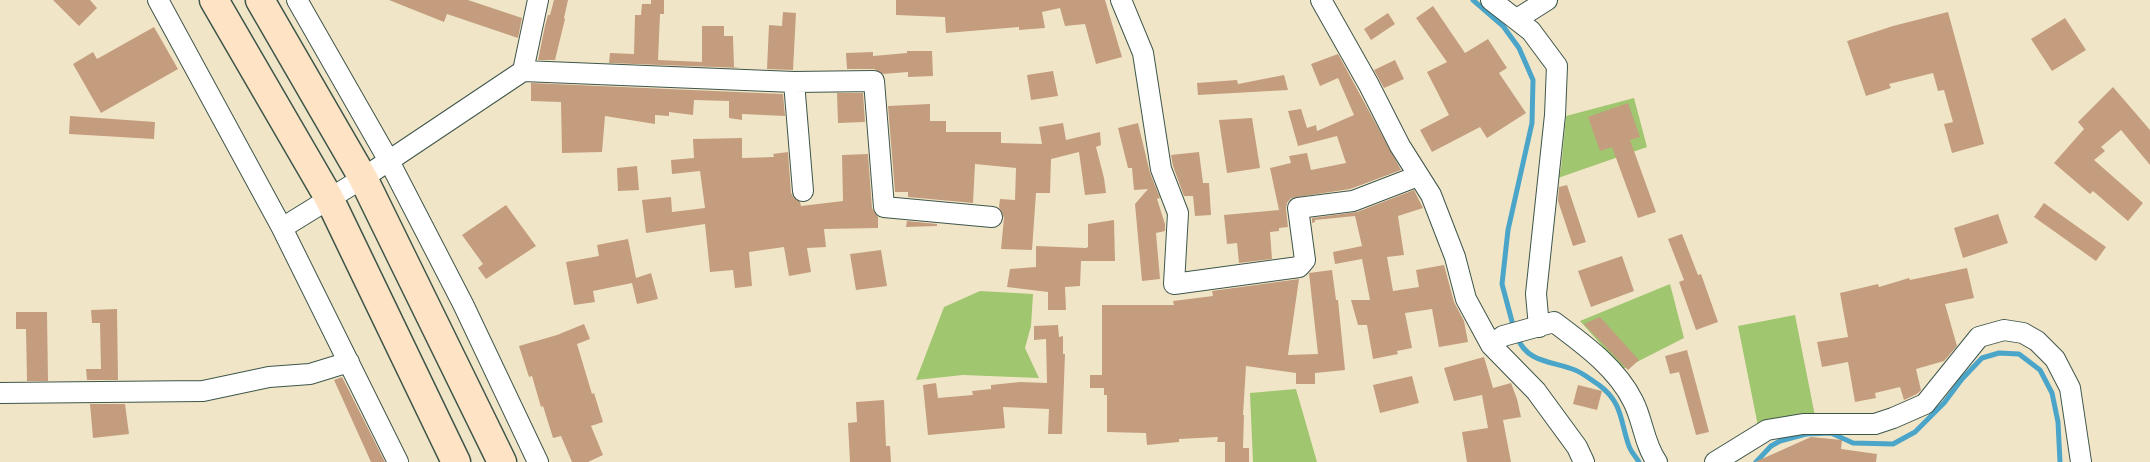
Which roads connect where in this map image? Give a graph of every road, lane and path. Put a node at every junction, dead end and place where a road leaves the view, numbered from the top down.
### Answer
1 (158, 0) edge
2 (214, 0) edge
3 (260, 0) edge
4 (297, 0) edge
5 (538, 0) edge
6 (1121, 0) edge
7 (1321, 0) edge
8 (1491, 0) edge
9 (1547, 0) edge
10 (1517, 19) junction
11 (523, 71) junction
12 (795, 82) junction
13 (389, 161) junction
14 (1418, 176) junction
15 (363, 178) junction
16 (803, 191) dead end
17 (329, 198) junction
18 (992, 217) dead end
19 (282, 228) junction
20 (1539, 327) junction
21 (1497, 340) junction
22 (349, 362) junction
23 (0, 393) edge
24 (398, 462) edge
25 (456, 462) edge
26 (502, 462) edge
27 (538, 462) edge
28 (1584, 462) edge
29 (1657, 462) edge
30 (1715, 462) edge
31 (2081, 462) edge

1 - 19 street
2 - 17 main road
3 - 15 main road
4 - 13 street
5 - 11 street
6 - 14 street
7 - 14 street
8 - 10 street
9 - 10 street
10 - 20 street
11 - 12 street
11 - 13 street
12 - 16 street
12 - 18 street
13 - 15 street
13 - 27 street
14 - 21 street
15 - 17 street
15 - 26 main road
17 - 19 street
17 - 25 main road
19 - 22 street
20 - 21 street
20 - 29 street
21 - 28 street
22 - 23 street
22 - 24 street
30 - 31 street

